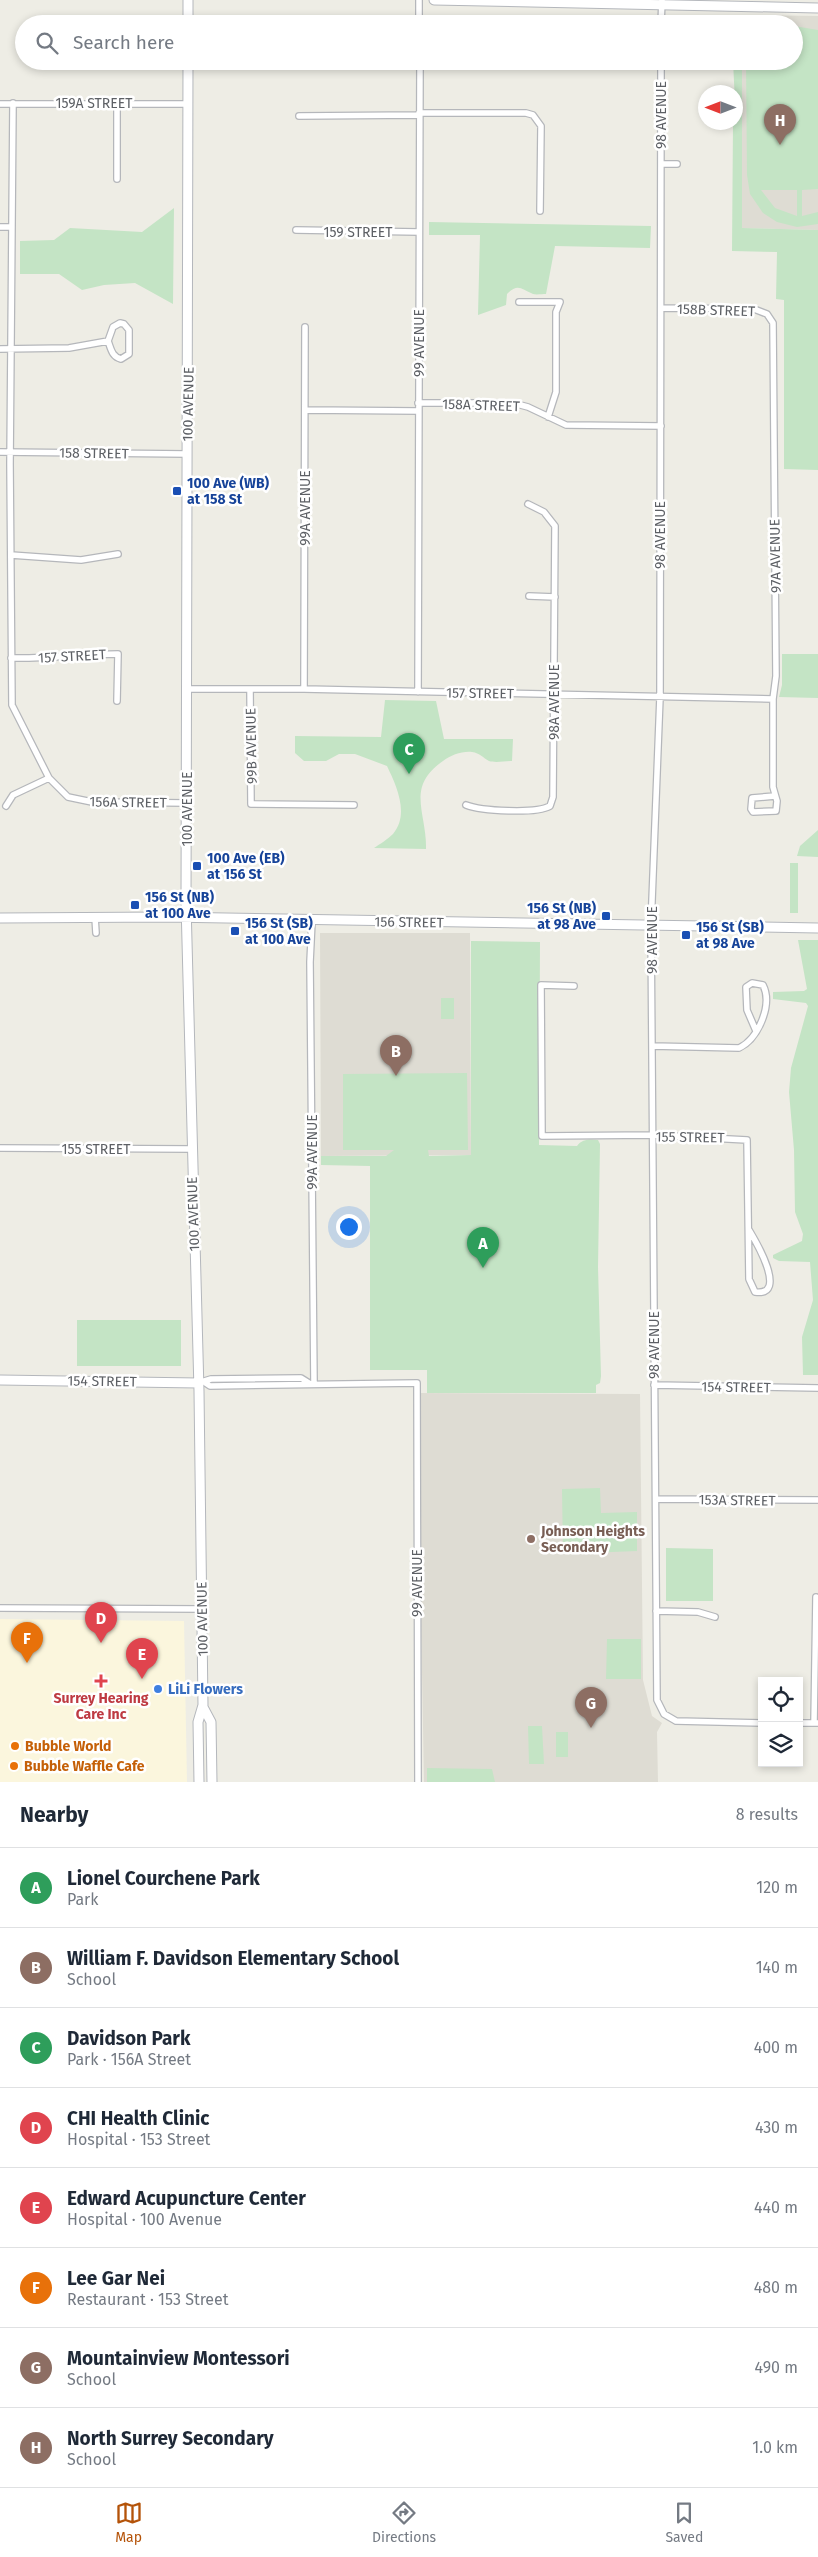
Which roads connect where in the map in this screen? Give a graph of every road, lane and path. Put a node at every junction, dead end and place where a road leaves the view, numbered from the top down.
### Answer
1 (188, 0) edge
2 (419, 0) edge
3 (434, 0) edge
4 (662, 3) edge
5 (818, 8) edge
6 (188, 15) edge
7 (419, 15) edge
8 (188, 70) edge
9 (420, 70) edge
10 (661, 70) edge
11 (13, 103) junction
12 (117, 103) junction
13 (0, 104) edge
14 (188, 104) junction
15 (419, 114) junction
16 (299, 116) dead end
17 (661, 164) junction
18 (678, 164) dead end
19 (117, 179) dead end
20 (540, 211) dead end
21 (0, 227) edge
22 (11, 227) junction
23 (296, 230) dead end
24 (419, 232) junction
25 (518, 302) dead end
26 (661, 308) junction
27 (770, 317) joint
28 (305, 327) dead end
29 (108, 341) junction
30 (11, 348) junction
31 (0, 349) edge
32 (418, 404) junction
33 (305, 410) junction
34 (418, 411) junction
35 (548, 417) junction
36 (660, 426) junction
37 (0, 452) edge
38 (11, 452) junction
39 (187, 454) junction
40 (528, 504) dead end
41 (118, 554) dead end
42 (11, 555) junction
43 (529, 596) dead end
44 (555, 596) junction
45 (11, 658) junction
46 (188, 689) junction
47 (250, 689) junction
48 (304, 689) junction
49 (418, 692) junction
50 (553, 695) junction
51 (660, 697) junction
52 (773, 699) junction
53 (117, 701) dead end
54 (49, 778) junction
55 (775, 796) junction
56 (187, 803) junction
57 (354, 805) dead end
58 (466, 805) dead end
59 (6, 806) dead end
60 (95, 917) junction
61 (0, 918) edge
62 (187, 918) junction
63 (312, 921) junction
64 (651, 926) junction
65 (818, 928) edge
66 (96, 933) dead end
67 (574, 986) dead end
68 (756, 1031) junction
69 (652, 1046) junction
70 (653, 1136) junction
71 (0, 1148) edge
72 (191, 1149) junction
73 (749, 1230) junction
74 (0, 1380) edge
75 (201, 1382) junction
76 (312, 1383) junction
77 (417, 1383) joint
78 (654, 1386) junction
79 (818, 1388) edge
80 (656, 1499) junction
81 (818, 1500) edge
82 (816, 1597) dead end
83 (0, 1608) edge
84 (202, 1609) junction
85 (656, 1612) junction
86 (715, 1617) dead end
87 (203, 1707) junction
88 (758, 1723) edge
89 (803, 1723) edge
90 (816, 1724) edge
91 (199, 1782) edge
92 (212, 1782) edge
93 (418, 1782) edge

1 - 6 main road
2 - 7 street
3 - 4 main road
4 - 5 main road
8 - 14 main road, 100 AVENUE
9 - 15 street, 99 AVENUE
10 - 17 street, 98 AVENUE
11 - 12 street, 159A STREET
11 - 13 street, 159A STREET
11 - 22 street, 156A STREET
12 - 14 street, 159A STREET
12 - 19 street
14 - 39 main road, 100 AVENUE
15 - 16 street
15 - 20 street
15 - 24 street, 99 AVENUE
17 - 18 street, 98 AVENUE
17 - 26 street, 98 AVENUE
21 - 22 street
22 - 30 street, 156A STREET
23 - 24 street, 159 STREET
24 - 32 street, 99 AVENUE
25 - 35 street
26 - 27 street, 158B STREET
26 - 36 street, 98 AVENUE
27 - 52 street, 97A AVENUE
28 - 33 street, 99A AVENUE
29 - 29 street
29 - 30 street
30 - 31 street
30 - 38 street, 156A STREET
32 - 34 street, 99 AVENUE
32 - 35 street, 158A STREET
33 - 34 street
33 - 48 street, 99A AVENUE
34 - 49 street, 99 AVENUE
35 - 36 street, 158A STREET
36 - 51 street, 98 AVENUE
37 - 38 street, 158 STREET
38 - 39 street, 158 STREET
38 - 42 street, 156A STREET
39 - 46 main road, 100 AVENUE
40 - 44 street, 98A AVENUE
41 - 42 street
42 - 45 street, 156A STREET
43 - 44 street
44 - 50 street, 98A AVENUE
45 - 53 street, 157 STREET
45 - 54 street, 156A STREET
46 - 47 street, 157 STREET
46 - 56 main road, 100 AVENUE
47 - 48 street, 157 STREET
47 - 57 street, 99B AVENUE
48 - 49 street, 157 STREET
49 - 50 street, 157 STREET
50 - 51 street, 157 STREET
50 - 58 street, 98A AVENUE
51 - 52 street, 157 STREET
51 - 64 street, 98 AVENUE
52 - 55 street, 97A AVENUE
54 - 56 street, 156A STREET
54 - 59 street
55 - 55 street
56 - 62 main road, 100 AVENUE
60 - 61 main road, 156 STREET
60 - 62 main road, 156 STREET
60 - 66 street
62 - 63 main road, 156 STREET
62 - 72 main road, 100 AVENUE
63 - 64 main road, 156 STREET
63 - 76 street, 99A AVENUE
64 - 65 main road, 156 STREET
64 - 69 street, 98 AVENUE
67 - 70 street, 155 STREET
68 - 68 street
68 - 69 street
69 - 70 street, 98 AVENUE
70 - 73 street, 155 STREET
70 - 78 street, 98 AVENUE
71 - 72 street, 155 STREET
72 - 75 main road, 100 AVENUE
73 - 73 street, 155 STREET
74 - 75 main road, 154 STREET
75 - 76 street, 154 STREET
75 - 84 main road, 100 AVENUE
76 - 77 street, 154 STREET
77 - 93 street, 99 AVENUE
78 - 79 street, 154 STREET
78 - 80 street, 98 AVENUE
80 - 81 street, 153A STREET
80 - 85 street, 98 AVENUE
82 - 90 street
83 - 84 street
84 - 87 main road, 100 AVENUE
85 - 86 street
85 - 88 street, 98 AVENUE
87 - 91 main road, 100 AVENUE
87 - 92 main road, 100 AVENUE
89 - 90 street

